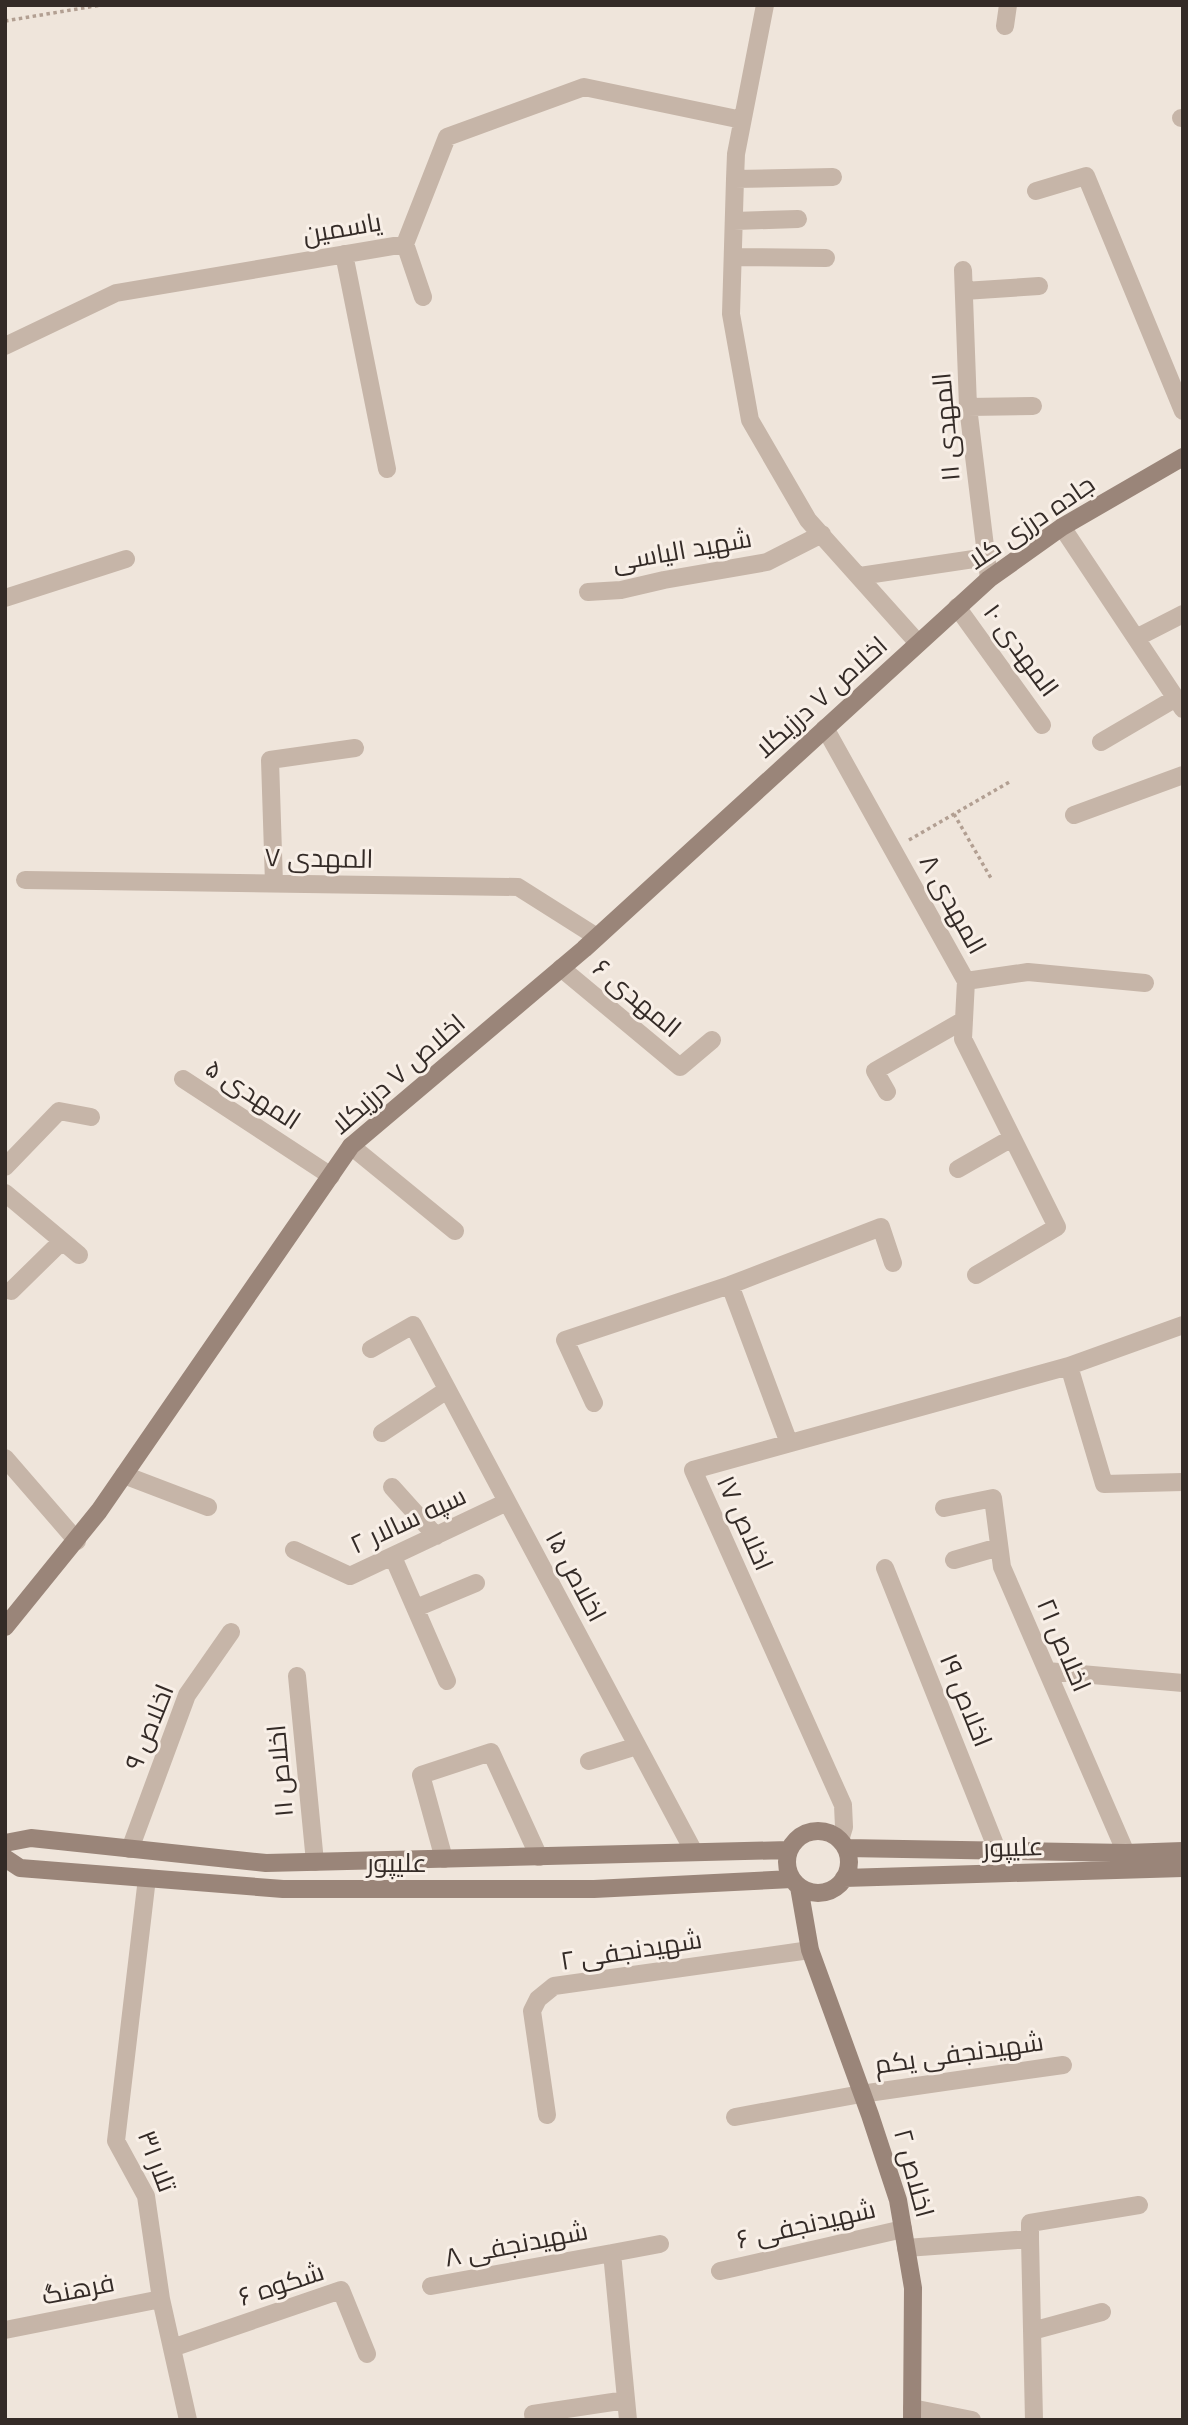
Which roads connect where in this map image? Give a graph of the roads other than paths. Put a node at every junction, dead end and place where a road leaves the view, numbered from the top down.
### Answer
1 (765, 5) edge
2 (1008, 5) edge
3 (1005, 26) dead end
4 (742, 120) junction
5 (834, 177) dead end
6 (735, 179) junction
7 (1036, 191) dead end
8 (798, 219) dead end
9 (734, 221) junction
10 (405, 244) junction
11 (344, 254) junction
12 (733, 257) junction
13 (826, 258) dead end
14 (963, 270) dead end
15 (1039, 286) dead end
16 (964, 292) junction
17 (423, 297) dead end
18 (5, 346) edge
19 (1033, 406) dead end
20 (968, 407) junction
21 (1183, 411) edge
22 (1183, 457) edge
23 (387, 469) dead end
24 (1062, 527) junction
25 (821, 534) junction
26 (987, 557) junction
27 (126, 559) dead end
28 (860, 576) junction
29 (989, 579) junction
30 (588, 592) dead end
31 (5, 598) edge
32 (957, 607) junction
33 (1183, 614) edge
34 (1136, 638) junction
35 (919, 643) junction
36 (1179, 704) edge
37 (1042, 725) dead end
38 (825, 728) junction
39 (1101, 742) dead end
40 (355, 748) dead end
41 (1183, 775) edge
42 (1074, 815) dead end
43 (25, 880) dead end
44 (274, 883) junction
45 (597, 937) junction
46 (561, 968) junction
47 (965, 981) junction
48 (1145, 983) dead end
49 (964, 1020) junction
50 (712, 1040) dead end
51 (183, 1079) dead end
52 (887, 1092) dead end
53 (91, 1117) dead end
54 (1012, 1138) junction
55 (351, 1146) junction
56 (5, 1167) edge
57 (958, 1169) dead end
58 (331, 1176) junction
59 (5, 1193) edge
60 (455, 1231) dead end
61 (62, 1241) junction
62 (79, 1255) dead end
63 (893, 1263) dead end
64 (976, 1275) dead end
65 (730, 1284) junction
66 (11, 1291) dead end
67 (1183, 1325) edge
68 (371, 1349) dead end
69 (1069, 1366) junction
70 (447, 1390) junction
71 (594, 1403) dead end
72 (382, 1433) dead end
73 (789, 1443) junction
74 (5, 1458) edge
75 (124, 1475) junction
76 (1183, 1482) edge
77 (392, 1487) dead end
78 (507, 1502) junction
79 (208, 1507) dead end
80 (944, 1508) dead end
81 (436, 1536) junction
82 (77, 1541) junction
83 (999, 1546) junction
84 (294, 1550) dead end
85 (393, 1557) junction
86 (954, 1560) dead end
87 (885, 1569) dead end
88 (476, 1583) dead end
89 (416, 1608) junction
90 (5, 1627) edge
91 (231, 1632) dead end
92 (1047, 1671) junction
93 (297, 1676) dead end
94 (447, 1681) dead end
95 (1183, 1683) edge
96 (637, 1746) junction
97 (589, 1761) dead end
98 (5, 1843) edge
99 (843, 1844) junction
100 (130, 1849) junction
101 (789, 1850) junction
102 (1183, 1851) edge
103 (694, 1852) junction
104 (998, 1852) junction
105 (1126, 1853) junction
106 (539, 1857) junction
107 (5, 1858) edge
108 (444, 1859) junction
109 (315, 1862) junction
110 (1183, 1868) edge
111 (147, 1878) junction
112 (844, 1878) junction
113 (795, 1883) junction
114 (818, 1893) junction
115 (810, 1950) junction
116 (1063, 2065) dead end
117 (861, 2094) junction
118 (547, 2115) dead end
119 (734, 2117) dead end
120 (1139, 2205) dead end
121 (903, 2228) junction
122 (1030, 2239) junction
123 (660, 2244) dead end
124 (906, 2248) junction
125 (612, 2253) junction
126 (720, 2271) dead end
127 (431, 2287) dead end
128 (161, 2299) junction
129 (1102, 2312) dead end
130 (5, 2330) edge
131 (1032, 2331) junction
132 (172, 2348) junction
133 (367, 2354) dead end
134 (626, 2400) junction
135 (912, 2414) edge
136 (188, 2420) edge
137 (534, 2420) edge
138 (628, 2420) edge
139 (972, 2420) edge
140 (1034, 2420) edge

1 - 4 street
2 - 3 street
4 - 6 street
4 - 10 street, یاسمین
5 - 6 street
6 - 9 street
7 - 21 street
8 - 9 street
9 - 12 street
10 - 11 street, یاسمین
10 - 17 street
11 - 18 street, یاسمین
11 - 23 street
12 - 13 street
12 - 25 street
14 - 16 street, المهدی ۱۱
15 - 16 street
16 - 20 street, المهدی ۱۱
19 - 20 street
20 - 26 street, المهدی ۱۱
22 - 24 main road, جاده درزی کلا
24 - 29 main road, جاده درزی کلا
24 - 34 street
25 - 28 street
25 - 30 street, شهید الیاسی
26 - 28 street
26 - 29 street, المهدی ۱۱
27 - 31 street
28 - 35 street
29 - 32 main road, جاده درزی کلا
32 - 35 main road, جاده درزی کلا
32 - 37 street, المهدی ۱۰
33 - 34 street
34 - 36 street
35 - 38 main road, اخلاص ۷ درزیکلا
36 - 39 street
38 - 45 main road, اخلاص ۷ درزیکلا
38 - 47 street, المهدی ۸
40 - 44 street
41 - 42 street
43 - 44 street, المهدی ۷
44 - 45 street, المهدی ۷
45 - 46 main road, اخلاص ۷ درزیکلا
46 - 50 street, المهدی ۶
46 - 55 main road, اخلاص ۷ درزیکلا
47 - 48 street
47 - 49 street, المهدی ۸
49 - 52 street
49 - 54 street, المهدی ۸
51 - 58 street, المهدی ۵
53 - 56 street
54 - 57 street
54 - 64 street, المهدی ۸
55 - 58 main road, اخلاص ۷ درزیکلا
55 - 60 street
58 - 75 main road, اخلاص ۷ درزیکلا
59 - 61 street
61 - 62 street
61 - 66 street
63 - 65 street
65 - 71 street
65 - 73 street
67 - 69 street, اخلاص ۱۷
68 - 70 street, اخلاص ۱۵
69 - 73 street, اخلاص ۱۷
69 - 76 street
70 - 72 street
70 - 78 street, اخلاص ۱۵
73 - 99 street, اخلاص ۱۷
74 - 82 street
75 - 79 street
75 - 82 main road, اخلاص ۷ درزیکلا
77 - 81 street
78 - 81 street, سپه سالار ۲
78 - 96 street, اخلاص ۱۵
80 - 83 street, اخلاص ۲۱
81 - 85 street, سپه سالار ۲
82 - 90 main road, اخلاص ۷ درزیکلا
83 - 86 street
83 - 92 street, اخلاص ۲۱
84 - 85 street, سپه سالار ۲
85 - 89 street
87 - 104 street, اخلاص ۱۹
88 - 89 street
89 - 94 street
91 - 100 street, اخلاص ۹
92 - 95 street
92 - 105 street, اخلاص ۲۱
93 - 109 street, اخلاص ۱۱
96 - 97 street
96 - 103 street, اخلاص ۱۵
98 - 100 main road, علیپور
99 - 101 main road
99 - 104 main road, علیپور
99 - 112 main road
100 - 109 main road, علیپور
101 - 103 main road, علیپور
101 - 113 main road
102 - 105 main road, علیپور
103 - 106 main road, علیپور
104 - 105 main road, علیپور
106 - 108 main road, علیپور
106 - 108 street
107 - 111 main road, علیپور
108 - 109 main road, علیپور
110 - 112 main road, علیپور
111 - 113 main road, علیپور
111 - 128 street, تلار ۳۱
112 - 114 main road
113 - 114 main road
113 - 115 main road, اخلاص ۲
114 - 115 main road
115 - 117 main road, اخلاص ۲
115 - 118 street, شهیدنجفی ۲
116 - 117 street, شهیدنجفی یکم
117 - 119 street, شهیدنجفی یکم
117 - 121 main road, اخلاص ۲
120 - 122 street
121 - 124 main road, اخلاص ۲
121 - 126 street, شهیدنجفی ۶
122 - 124 street
122 - 131 street
123 - 125 street
124 - 135 main road, اخلاص ۲
125 - 127 street, شهیدنجفی ۸
125 - 134 street, شهیدنجفی ۸
128 - 130 street, فرهنگ
128 - 132 street, تلار ۳۱
129 - 131 street
131 - 140 street
132 - 133 street, شکوه ۶
132 - 136 street, تلار ۳۱
134 - 137 street
134 - 138 street, شهیدنجفی ۸
135 - 139 street

